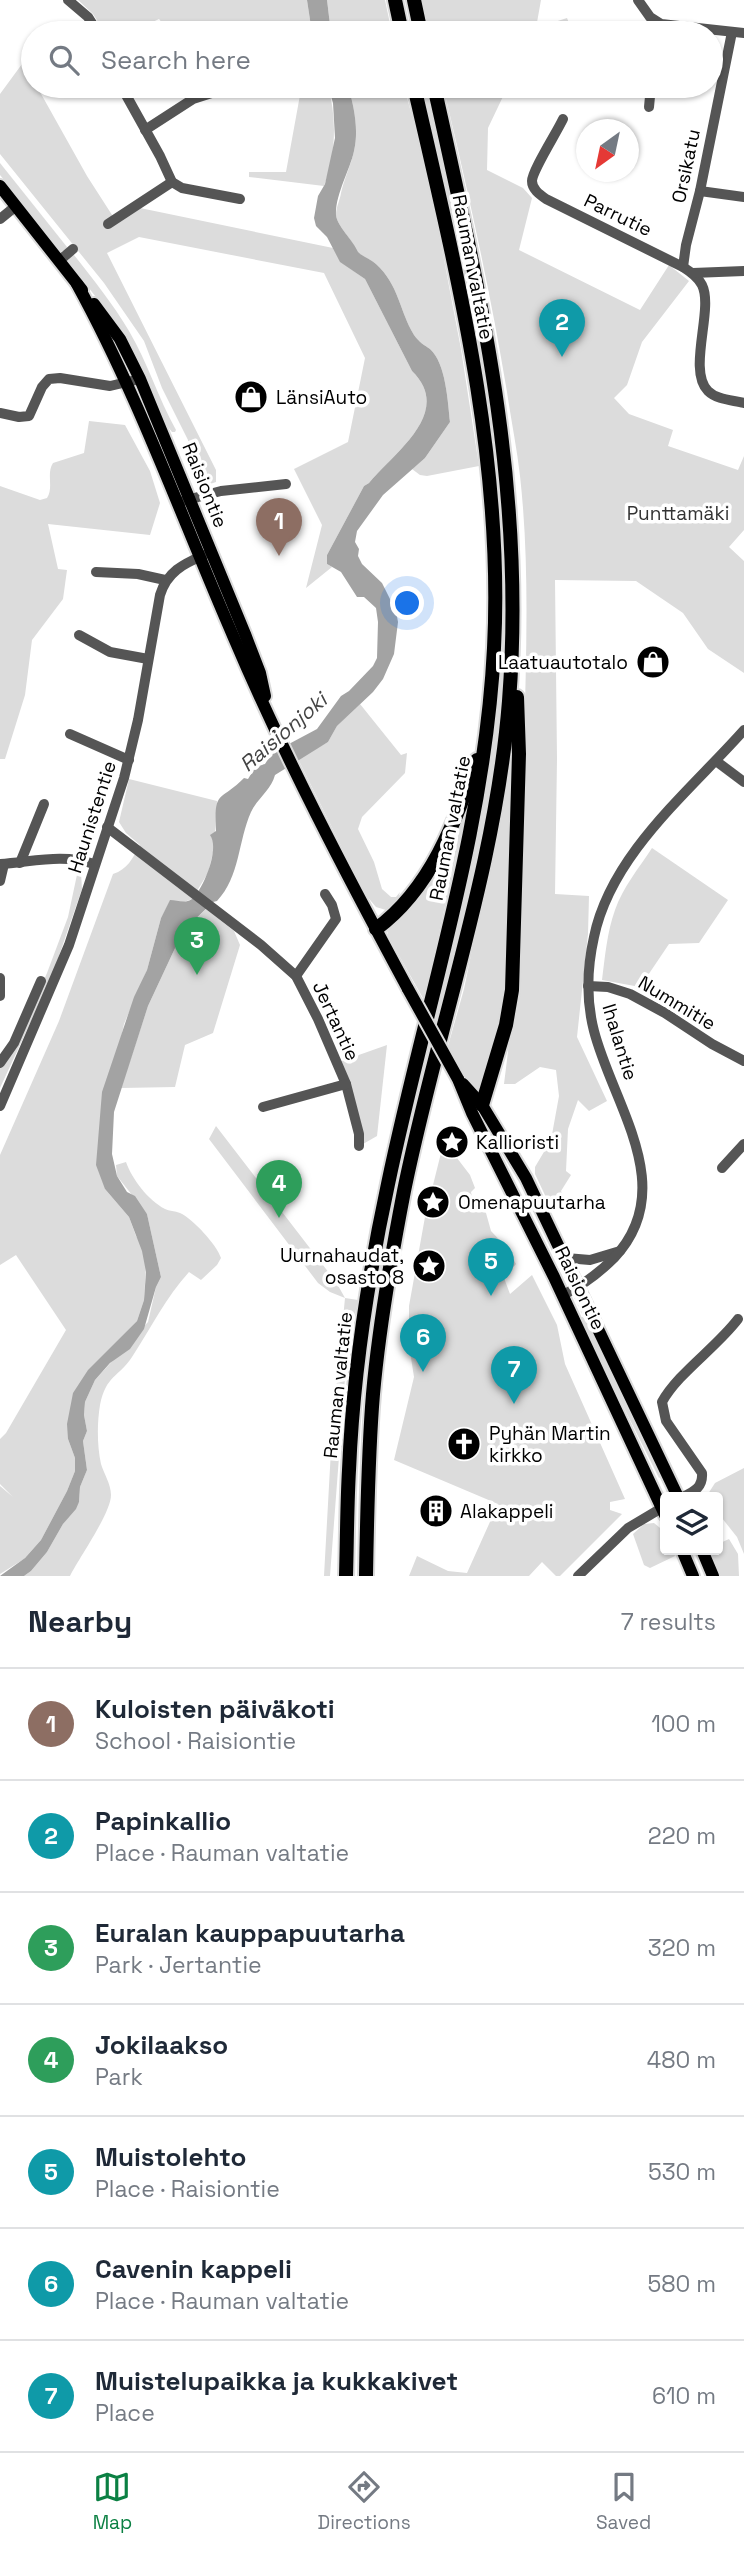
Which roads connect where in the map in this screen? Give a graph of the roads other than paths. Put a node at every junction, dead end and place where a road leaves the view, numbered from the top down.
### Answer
1 (68, 0) edge
2 (395, 0) edge
3 (414, 0) edge
4 (638, 0) edge
5 (90, 21) edge
6 (399, 21) edge
7 (418, 21) edge
8 (653, 21) edge
9 (723, 32) edge
10 (732, 33) junction
11 (744, 33) edge
12 (723, 77) edge
13 (128, 98) edge
14 (196, 98) edge
15 (417, 98) edge
16 (437, 98) edge
17 (650, 98) edge
18 (719, 98) edge
19 (649, 107) dead end
20 (563, 118) dead end
21 (145, 130) junction
22 (172, 182) junction
23 (0, 186) edge
24 (700, 191) junction
25 (744, 197) edge
26 (240, 199) dead end
27 (16, 206) junction
28 (0, 219) edge
29 (108, 224) dead end
30 (73, 249) dead end
31 (59, 261) junction
32 (683, 267) junction
33 (744, 271) edge
34 (692, 273) junction
35 (134, 381) junction
36 (744, 403) edge
37 (0, 413) edge
38 (286, 484) dead end
39 (184, 500) junction
40 (205, 554) junction
41 (96, 572) dead end
42 (165, 580) junction
43 (79, 635) dead end
44 (512, 648) junction
45 (148, 659) junction
46 (744, 730) edge
47 (487, 732) junction
48 (70, 734) dead end
49 (129, 760) junction
50 (716, 761) junction
51 (744, 782) edge
52 (44, 804) dead end
53 (107, 827) junction
54 (20, 863) junction
55 (2, 864) edge
56 (94, 864) junction
57 (0, 881) edge
58 (325, 894) dead end
59 (376, 929) junction
60 (296, 976) junction
61 (0, 978) edge
62 (41, 981) dead end
63 (588, 986) junction
64 (0, 996) edge
65 (744, 1061) edge
66 (0, 1063) edge
67 (458, 1079) junction
68 (346, 1084) junction
69 (1, 1100) edge
70 (482, 1105) junction
71 (263, 1107) dead end
72 (744, 1144) edge
73 (359, 1146) dead end
74 (722, 1168) dead end
75 (620, 1251) junction
76 (566, 1258) junction
77 (579, 1287) junction
78 (563, 1295) junction
79 (738, 1320) dead end
80 (679, 1492) edge
81 (690, 1492) edge
82 (660, 1501) edge
83 (660, 1512) edge
84 (348, 1536) junction
85 (684, 1555) edge
86 (704, 1555) edge
87 (339, 1576) edge
88 (346, 1576) edge
89 (366, 1576) edge
90 (579, 1576) edge
91 (694, 1576) edge
92 (713, 1576) edge

1 - 5 street
2 - 6 highway
3 - 7 highway
4 - 8 street
9 - 10 street
10 - 11 street
10 - 12 street, Orsikatu
13 - 21 street
14 - 21 street
15 - 47 highway, Rauman valtatie
16 - 44 highway, Rauman valtatie
17 - 19 street
18 - 24 street, Orsikatu
20 - 32 street, Parrutie
21 - 22 street
22 - 26 street
22 - 29 street
23 - 27 main road, Raisiontie
24 - 25 street
24 - 32 street, Orsikatu
27 - 28 street
27 - 31 main road, Raisiontie
30 - 31 street
31 - 35 main road, Raisiontie
32 - 34 street
33 - 34 street
34 - 36 street
35 - 37 street
35 - 39 main road, Raisiontie
38 - 39 street
39 - 40 main road, Raisiontie
40 - 42 street
40 - 59 main road, Raisiontie
41 - 42 street
42 - 45 street, Haunistentie
43 - 45 street
44 - 70 highway
44 - 89 highway, Rauman valtatie
45 - 49 street, Haunistentie
46 - 50 street, Ihalantie
47 - 59 highway
47 - 84 highway, Rauman valtatie
48 - 49 street
49 - 53 street, Haunistentie
50 - 51 street
50 - 63 street, Ihalantie
52 - 54 street
53 - 56 street, Haunistentie
53 - 60 street, Jertantie
54 - 55 street
54 - 56 street
55 - 57 street
56 - 69 street, Haunistentie
58 - 60 street
59 - 67 main road, Raisiontie, bridge
60 - 68 street, Jertantie
61 - 64 street
62 - 66 street
63 - 65 street, Nummitie
63 - 75 street, Ihalantie
67 - 70 main road, Raisiontie
67 - 78 main road, Raisiontie
68 - 71 street
68 - 73 street, Jertantie
70 - 76 main road, Raisiontie
72 - 74 street
75 - 76 street
75 - 77 street, Ihalantie
76 - 77 main road, Raisiontie
77 - 78 street, Ihalantie
77 - 80 main road, Raisiontie
78 - 82 main road, Raisiontie
79 - 81 street
83 - 90 street
84 - 87 highway
84 - 88 highway, Rauman valtatie
85 - 91 main road
86 - 92 main road

